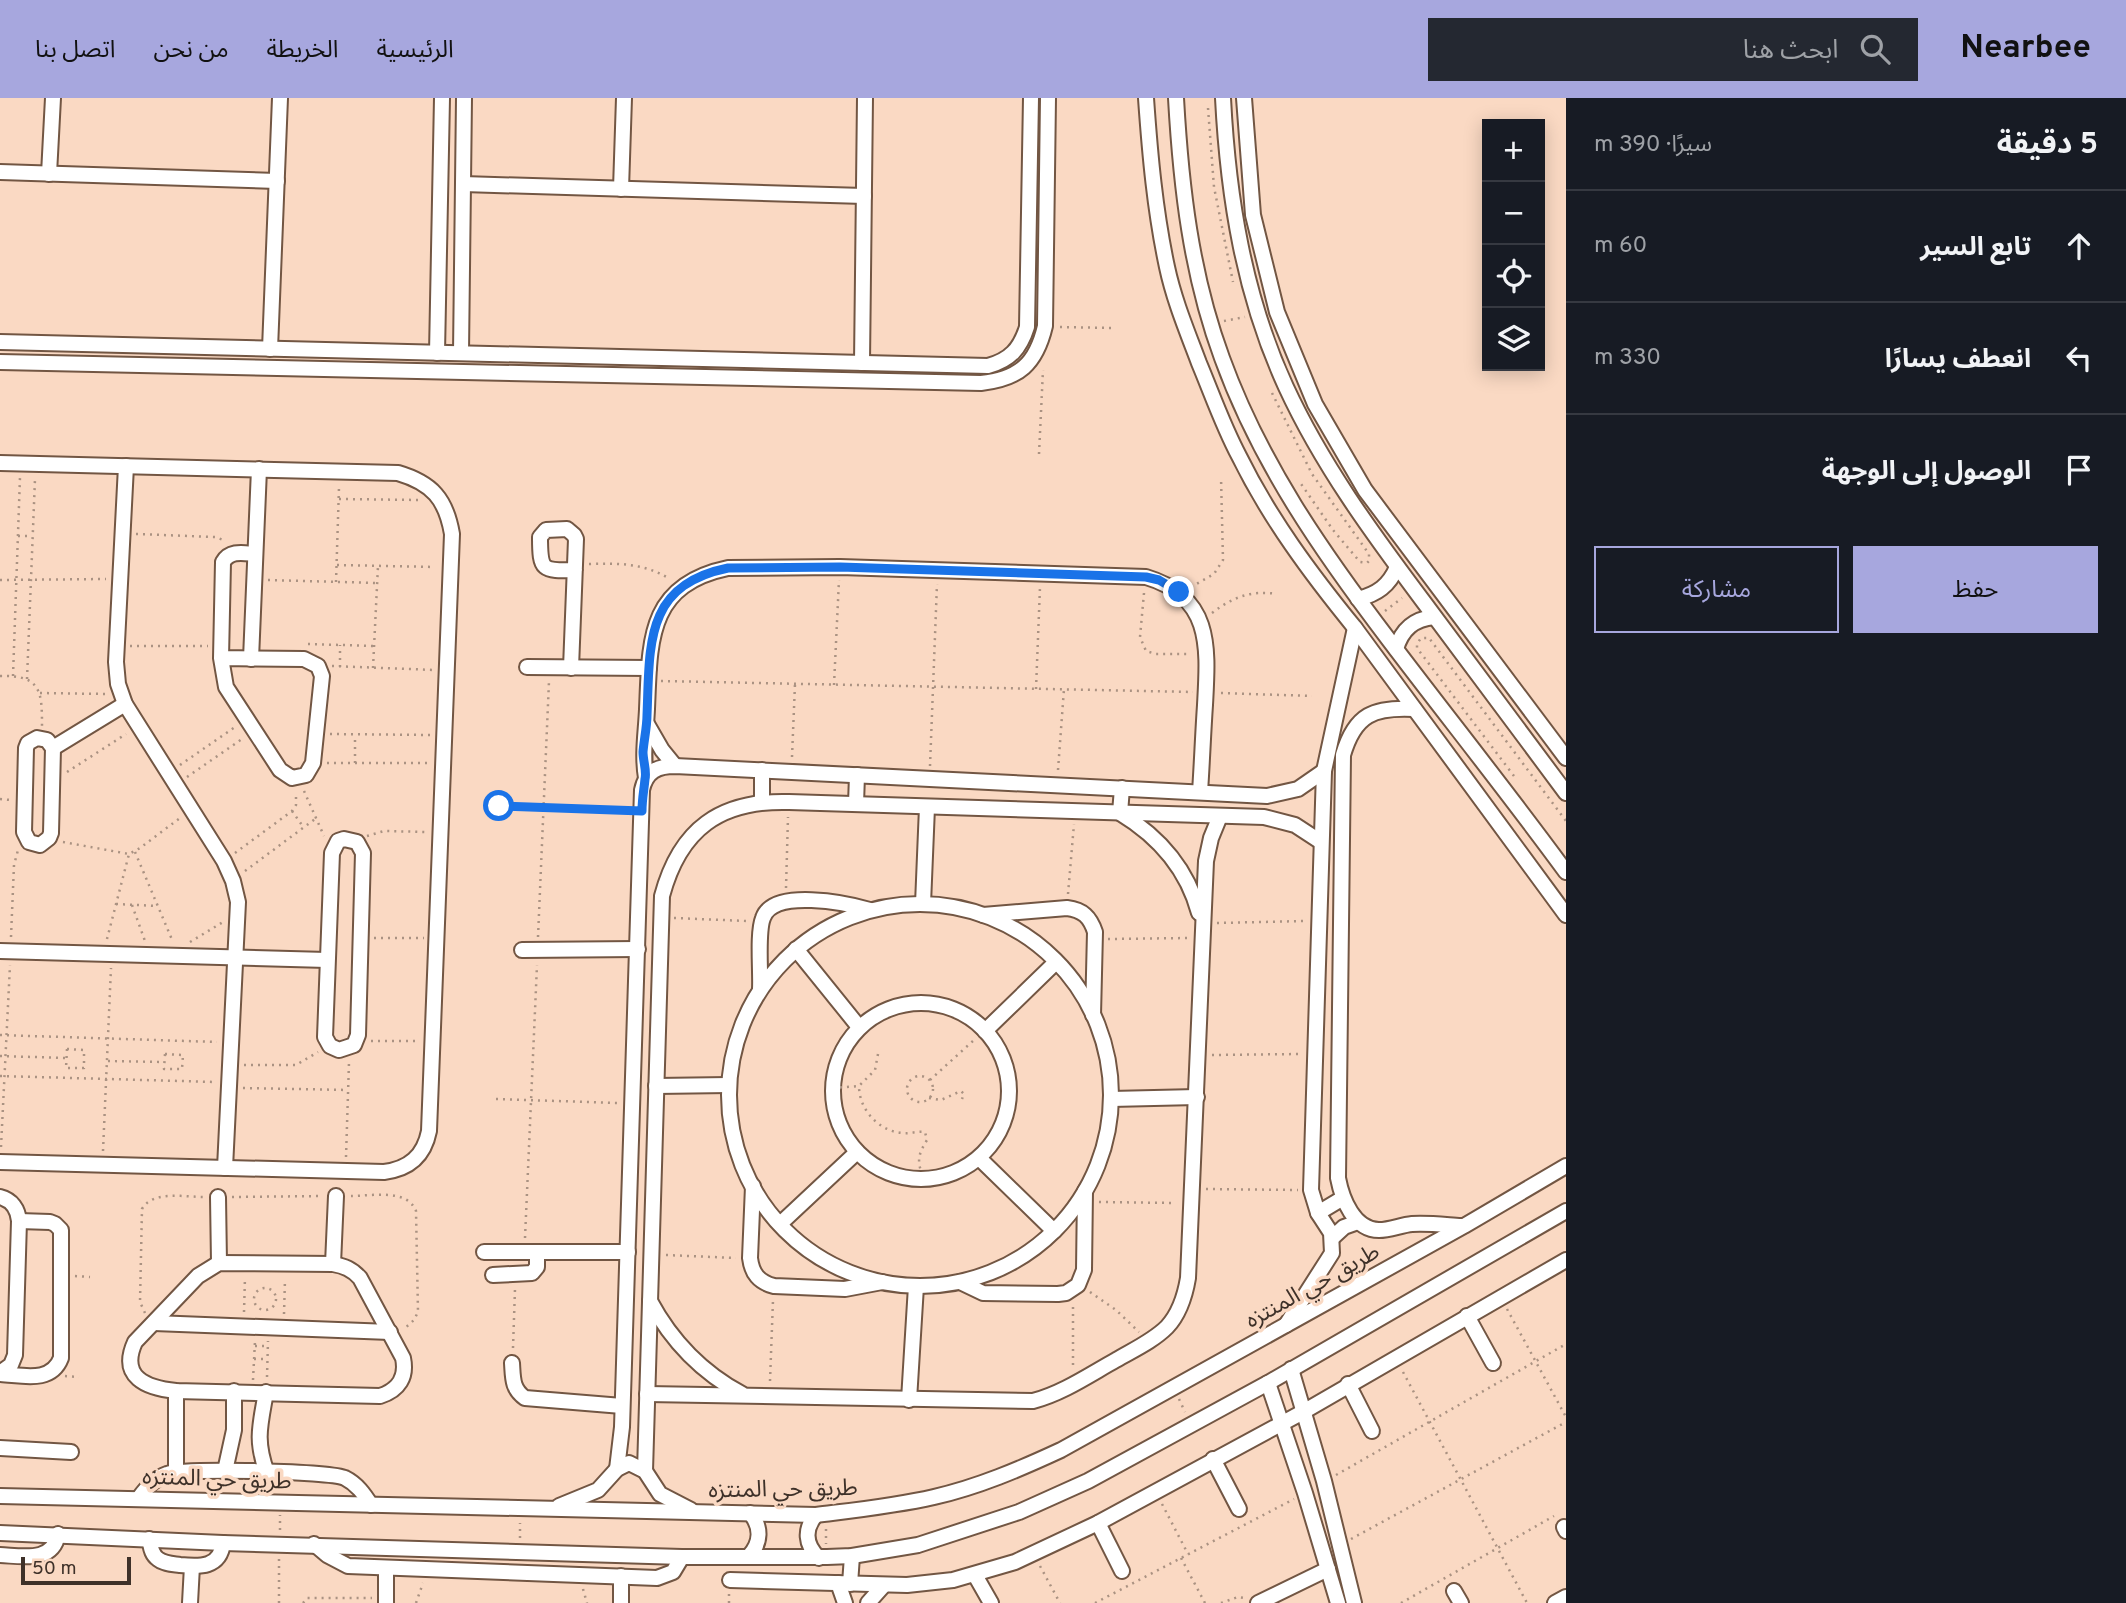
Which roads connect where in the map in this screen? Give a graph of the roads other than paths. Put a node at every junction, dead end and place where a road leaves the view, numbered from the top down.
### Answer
1 (53, 98) edge
2 (280, 98) edge
3 (442, 98) edge
4 (464, 98) edge
5 (624, 98) edge
6 (865, 98) edge
7 (1031, 98) edge
8 (1048, 98) edge
9 (1146, 98) edge
10 (1176, 98) edge
11 (1223, 98) edge
12 (1244, 98) edge
13 (0, 172) edge
14 (49, 174) junction
15 (277, 181) junction
16 (463, 184) junction
17 (621, 189) junction
18 (864, 196) junction
19 (0, 342) edge
20 (270, 349) junction
21 (437, 353) junction
22 (460, 354) junction
23 (0, 362) edge
24 (862, 363) junction
25 (1261, 448) junction
26 (1240, 458) junction
27 (0, 463) edge
28 (126, 466) junction
29 (259, 469) junction
30 (255, 554) junction
31 (575, 567) road end
32 (1397, 567) junction
33 (1358, 599) junction
34 (1434, 617) junction
35 (1355, 628) junction
36 (1395, 649) junction
37 (221, 652) junction
38 (251, 659) junction
39 (527, 667) dead end
40 (571, 668) junction
41 (649, 674) junction
42 (123, 699) junction
43 (1338, 709) junction
44 (1414, 709) junction
45 (1360, 721) junction
46 (647, 724) junction
47 (1330, 737) junction
48 (1348, 738) junction
49 (1552, 738) junction
50 (48, 743) junction
51 (1535, 752) junction
52 (1566, 758) edge
53 (675, 766) junction
54 (762, 770) junction
55 (1324, 771) junction
56 (858, 775) junction
57 (646, 778) junction
58 (985, 781) junction
59 (1122, 789) junction
60 (1200, 792) junction
61 (1566, 793) edge
62 (762, 801) junction
63 (856, 804) junction
64 (927, 807) junction
65 (982, 808) junction
66 (1120, 813) junction
67 (1220, 816) junction
68 (1321, 842) junction
69 (1566, 873) edge
70 (639, 896) junction
71 (662, 896) junction
72 (923, 904) junction
73 (870, 910) junction
74 (982, 915) junction
75 (1566, 915) edge
76 (1319, 921) junction
77 (1340, 921) junction
78 (1202, 931) junction
79 (796, 949) junction
80 (522, 950) dead end
81 (638, 950) junction
82 (5, 952) edge
83 (236, 958) junction
84 (327, 960) junction
85 (1056, 962) junction
86 (760, 989) junction
87 (1093, 1016) junction
88 (635, 1027) junction
89 (658, 1027) junction
90 (859, 1027) junction
91 (985, 1031) junction
92 (1315, 1071) junction
93 (1339, 1071) junction
94 (656, 1086) junction
95 (729, 1086) junction
96 (1197, 1097) junction
97 (1111, 1099) junction
98 (857, 1152) junction
99 (979, 1158) junction
100 (0, 1159) edge
101 (1566, 1166) edge
102 (225, 1168) junction
103 (753, 1186) junction
104 (630, 1190) junction
105 (653, 1190) junction
106 (336, 1196) road end
107 (0, 1197) edge
108 (218, 1197) road end
109 (1085, 1197) junction
110 (1343, 1198) junction
111 (1566, 1211) edge
112 (1318, 1213) junction
113 (19, 1221) junction
114 (1358, 1222) junction
115 (780, 1224) junction
116 (1464, 1226) junction
117 (1054, 1231) junction
118 (1332, 1238) junction
119 (484, 1252) dead end
120 (537, 1252) junction
121 (628, 1252) junction
122 (219, 1263) junction
123 (333, 1264) junction
124 (1564, 1265) edge
125 (493, 1275) dead end
126 (883, 1282) junction
127 (960, 1282) junction
128 (916, 1286) junction
129 (650, 1301) junction
130 (1467, 1316) junction
131 (154, 1323) junction
132 (1285, 1326) junction
133 (390, 1332) junction
134 (512, 1363) road end
135 (1493, 1363) dead end
136 (1292, 1369) junction
137 (0, 1373) edge
138 (1268, 1383) junction
139 (1348, 1384) junction
140 (176, 1391) junction
141 (234, 1391) junction
142 (259, 1392) junction
143 (647, 1394) junction
144 (746, 1396) junction
145 (909, 1400) junction
146 (622, 1406) junction
147 (1304, 1412) junction
148 (1282, 1422) junction
149 (622, 1427) junction
150 (646, 1427) junction
151 (1372, 1431) dead end
152 (0, 1448) edge
153 (71, 1452) dead end
154 (1213, 1460) junction
155 (617, 1469) junction
156 (225, 1471) junction
157 (645, 1471) junction
158 (176, 1472) junction
159 (267, 1473) junction
160 (0, 1496) edge
161 (139, 1498) junction
162 (371, 1504) junction
163 (1239, 1509) dead end
164 (551, 1510) junction
165 (695, 1513) junction
166 (750, 1513) junction
167 (821, 1514) junction
168 (1098, 1523) junction
169 (0, 1533) edge
170 (58, 1534) junction
171 (149, 1539) junction
172 (223, 1543) junction
173 (314, 1545) junction
174 (0, 1555) edge
175 (749, 1556) junction
176 (852, 1556) junction
177 (682, 1557) junction
178 (823, 1558) junction
179 (192, 1566) junction
180 (386, 1568) junction
181 (1328, 1569) junction
182 (1122, 1571) dead end
183 (975, 1575) junction
184 (621, 1576) junction
185 (730, 1580) dead end
186 (844, 1583) junction
187 (884, 1585) junction
188 (1566, 1597) edge
189 (386, 1601) edge
190 (1253, 1601) edge
191 (190, 1603) edge
192 (621, 1603) edge
193 (845, 1603) edge
194 (868, 1603) edge
195 (991, 1603) edge
196 (1338, 1603) edge
197 (1354, 1603) edge
198 (1555, 1603) edge

1 - 14 street
2 - 15 street
3 - 21 street
4 - 16 street
5 - 17 street
6 - 18 street
7 - 24 street
8 - 23 street
9 - 26 street
10 - 25 street
11 - 32 street
12 - 49 street
13 - 14 street
14 - 15 street
15 - 20 street
16 - 17 street
16 - 22 street
17 - 18 street
18 - 24 street
19 - 20 street
20 - 21 street
21 - 22 street
22 - 24 street
25 - 26 street
25 - 33 street
26 - 35 street
27 - 28 street
28 - 29 street
28 - 42 street
29 - 30 street
29 - 102 street
30 - 37 street
30 - 38 street
31 - 40 street
32 - 33 street
32 - 34 street
33 - 36 street
34 - 36 street
34 - 51 street
35 - 43 street
35 - 44 street
36 - 69 street
37 - 38 street
37 - 38 street
39 - 40 street
40 - 41 street
41 - 46 street
41 - 60 street
42 - 50 street
42 - 83 street
43 - 45 street
43 - 47 street
44 - 45 street
44 - 75 street
45 - 48 street
46 - 53 street
46 - 57 street
47 - 48 street
47 - 55 street
48 - 77 street
49 - 51 street
49 - 52 street
50 - 50 street
51 - 61 street
53 - 54 street
53 - 57 street
54 - 56 street
54 - 62 street
55 - 60 street
55 - 68 street
56 - 58 street
56 - 63 street
57 - 70 street
58 - 59 street
58 - 65 street
59 - 60 street
59 - 66 street
62 - 63 street
62 - 71 street
63 - 64 street
64 - 65 street
64 - 72 street
65 - 66 street
66 - 67 street
66 - 78 street
67 - 68 street
67 - 78 street
68 - 76 street
70 - 71 street
70 - 81 street
71 - 89 street
72 - 73 street
72 - 74 street
73 - 79 street
73 - 86 street
74 - 85 street
74 - 87 street
76 - 77 street
76 - 92 street
77 - 93 street
78 - 96 street
79 - 86 street
79 - 90 street
80 - 81 street
81 - 88 street
82 - 83 street
83 - 84 street
83 - 102 street
84 - 84 street
85 - 87 street
85 - 91 street
86 - 95 street
87 - 97 street
88 - 89 street
88 - 104 street
89 - 94 street
90 - 91 street
90 - 98 street
91 - 99 street
92 - 93 street
92 - 112 street
93 - 110 street
94 - 95 street
94 - 105 street
95 - 103 street
96 - 97 street
96 - 145 street
97 - 109 street
98 - 99 street
98 - 115 street
99 - 117 street
100 - 102 street
101 - 116 street, طريق حي المنتزه
103 - 115 street
103 - 126 street
104 - 105 street
104 - 121 street
105 - 129 street
106 - 123 street
107 - 113 street
108 - 122 street
109 - 117 street
109 - 127 street
110 - 112 street
110 - 114 street
111 - 136 street
112 - 118 street
113 - 137 street
113 - 137 street
114 - 116 street
114 - 118 street
115 - 126 street
116 - 132 street, طريق حي المنتزه
117 - 127 street
118 - 132 street
119 - 120 street
120 - 121 street
120 - 125 street
121 - 146 street
122 - 123 street
122 - 131 street
123 - 133 street
124 - 130 street
126 - 128 street
127 - 128 street
128 - 145 street
129 - 143 street
129 - 144 street
130 - 135 street
130 - 139 street
131 - 133 street
131 - 140 street
132 - 167 street, طريق حي المنتزه
133 - 142 street
134 - 146 street
136 - 138 street
136 - 147 street
138 - 148 street
138 - 176 street
139 - 147 street
139 - 151 street
140 - 141 street
140 - 158 street
141 - 142 street
141 - 156 street
142 - 159 street
143 - 144 street
143 - 150 street
144 - 145 street
146 - 149 street
147 - 148 street
147 - 197 street
148 - 154 street
148 - 181 street
149 - 150 street
149 - 155 street
150 - 157 street
152 - 153 street
154 - 163 street
154 - 168 street
155 - 157 street
155 - 164 street
156 - 158 street
156 - 159 street
157 - 165 street
158 - 161 street
159 - 162 street
160 - 161 street, طريق حي المنتزه
161 - 162 street, طريق حي المنتزه
162 - 164 street, طريق حي المنتزه
164 - 165 street, طريق حي المنتزه
165 - 166 street, طريق حي المنتزه
166 - 167 street, طريق حي المنتزه
166 - 175 street
167 - 178 street
168 - 182 street
168 - 183 street
169 - 170 street
170 - 171 street
170 - 174 street
171 - 172 street
171 - 179 street
172 - 173 street
172 - 179 street
173 - 177 street
173 - 180 street
175 - 177 street
175 - 178 street
176 - 178 street
176 - 186 street
177 - 184 street
179 - 191 street
180 - 184 street
180 - 189 street
181 - 190 street
181 - 196 street
183 - 187 street
183 - 195 street
184 - 192 street
185 - 186 street
186 - 187 street
186 - 193 street
187 - 194 street
188 - 198 street

